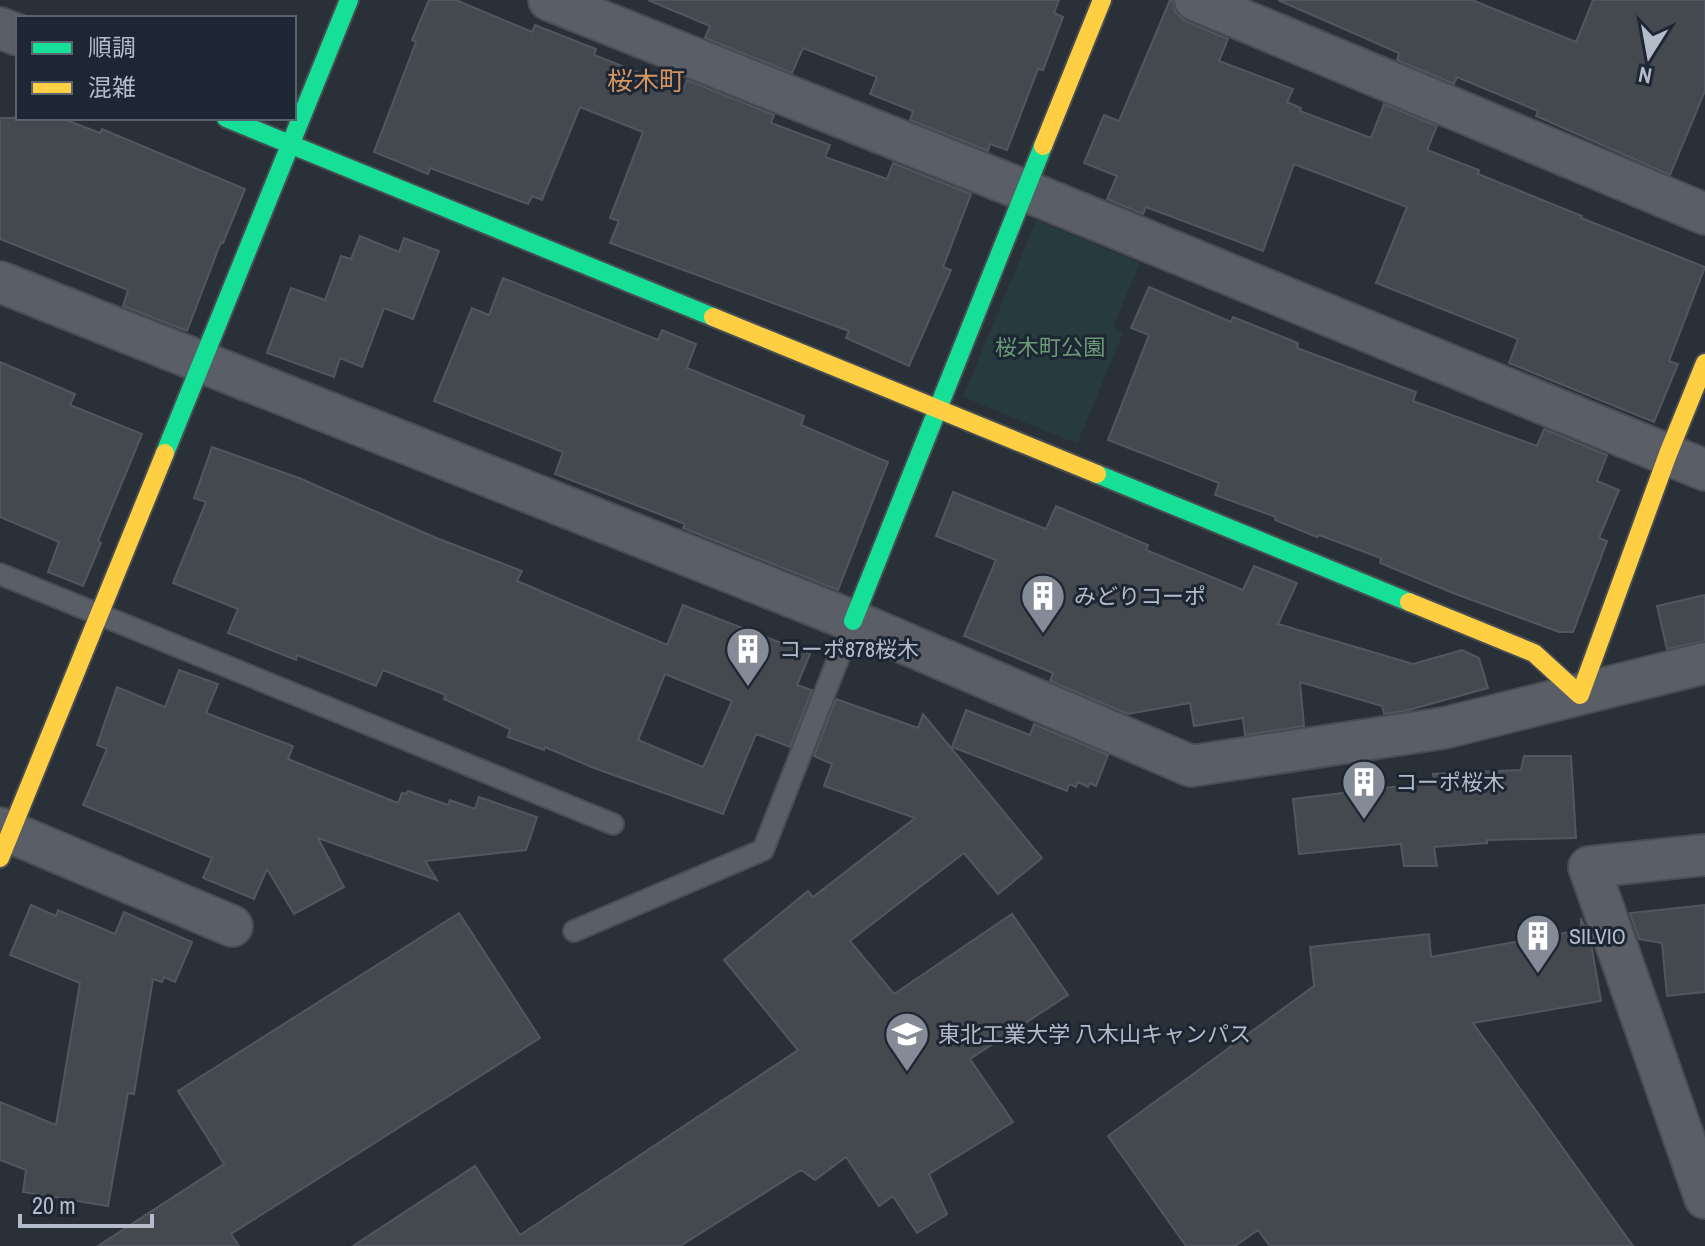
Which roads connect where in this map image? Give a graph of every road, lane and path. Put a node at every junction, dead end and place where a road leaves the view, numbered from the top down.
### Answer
1 (349, 0) edge
2 (549, 0) edge
3 (1102, 0) edge
4 (1195, 0) edge
5 (231, 120) edge
6 (291, 144) junction
7 (1026, 191) junction
8 (1705, 214) edge
9 (0, 282) edge
10 (201, 363) junction
11 (1705, 363) edge
12 (936, 408) junction
13 (1668, 454) junction
14 (1705, 470) edge
15 (0, 574) edge
16 (100, 614) junction
17 (853, 621) junction
18 (1705, 663) edge
19 (1580, 695) junction
20 (613, 824) dead end
21 (4, 839) edge
22 (1705, 855) edge
23 (232, 926) dead end
24 (574, 931) dead end
25 (1705, 1198) edge

1 - 6 street
2 - 7 street
3 - 7 street
4 - 8 street
5 - 6 street
6 - 10 street
6 - 12 street
7 - 12 street
7 - 13 street
9 - 10 street
10 - 16 street
10 - 17 street
11 - 13 street
12 - 17 street
12 - 19 street
13 - 14 street
13 - 19 street
15 - 16 lane
16 - 20 lane
16 - 21 street
17 - 19 street
17 - 24 lane
18 - 19 street
21 - 23 street
22 - 25 street

